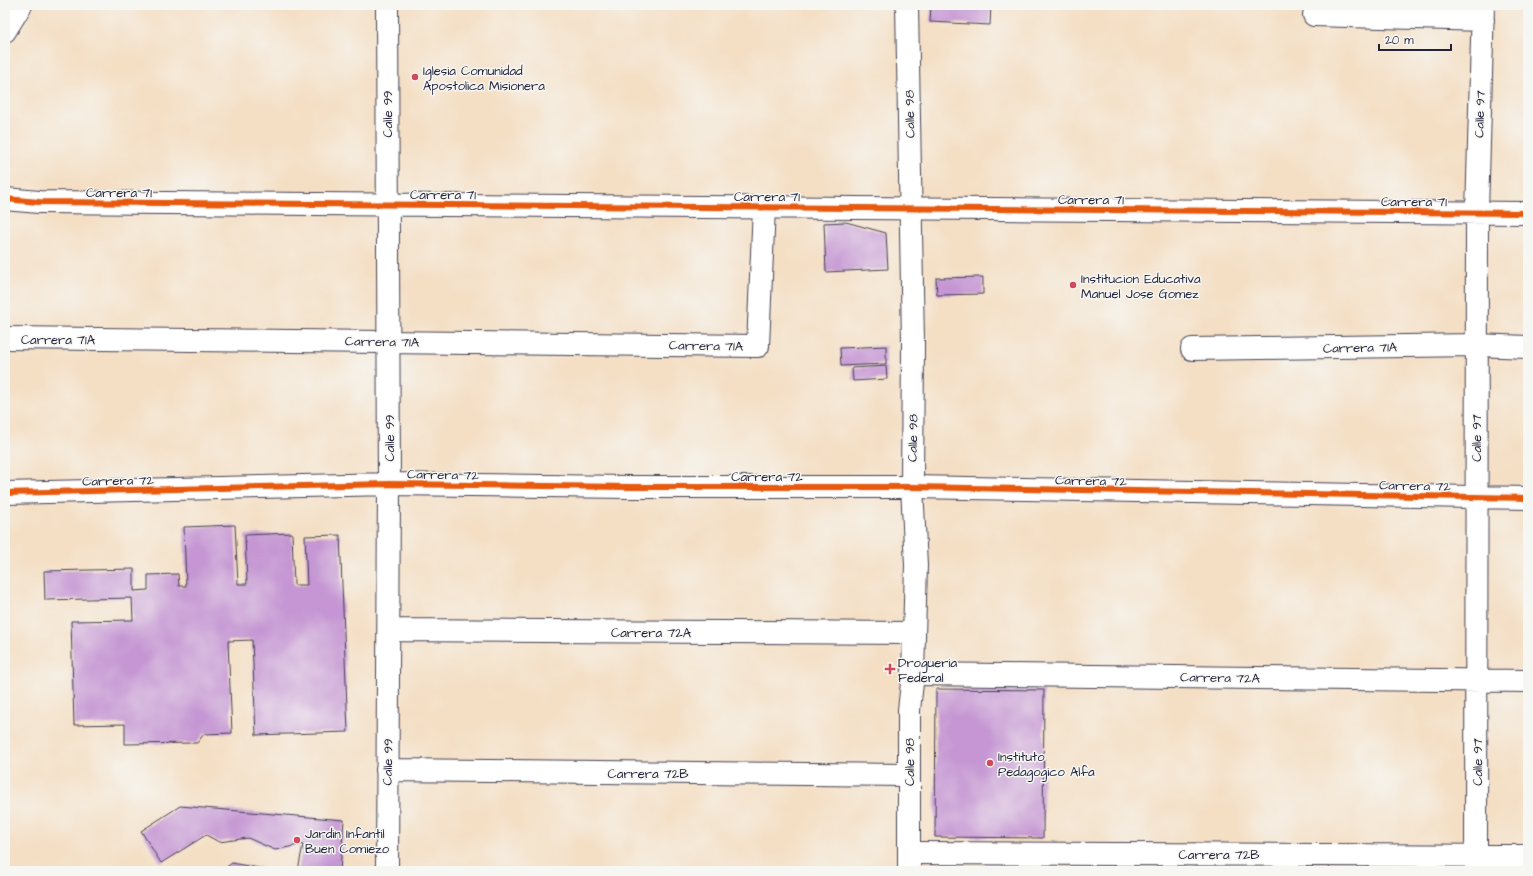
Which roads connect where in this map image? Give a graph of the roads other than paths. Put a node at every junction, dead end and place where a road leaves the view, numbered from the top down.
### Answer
1 (21, 5) edge
2 (387, 5) edge
3 (907, 5) edge
4 (1483, 13) edge
5 (1314, 15) dead end
6 (5, 31) edge
7 (5, 199) edge
8 (387, 204) junction
9 (764, 207) junction
10 (910, 208) junction
11 (1476, 212) junction
12 (1528, 213) edge
13 (5, 338) edge
14 (388, 341) junction
15 (1476, 345) junction
16 (1528, 347) edge
17 (1192, 349) dead end
18 (390, 484) junction
19 (912, 487) junction
20 (5, 493) edge
21 (1476, 497) junction
22 (1528, 498) edge
23 (389, 630) junction
24 (913, 633) junction
25 (913, 674) junction
26 (1477, 680) junction
27 (1528, 681) edge
28 (387, 770) junction
29 (908, 775) junction
30 (1528, 856) edge
31 (909, 862) edge
32 (1476, 863) edge
33 (386, 871) edge

1 - 6 street
2 - 8 street, Calle 99
3 - 10 street, Calle 98
4 - 5 street
4 - 11 street, Calle 97
7 - 8 street, Carrera 71
8 - 9 street, Carrera 71
8 - 14 street, Calle 99
9 - 10 street, Carrera 71
9 - 14 street, Carrera 71A
10 - 11 street, Carrera 71
10 - 19 street, Calle 98
11 - 12 street, Carrera 71
11 - 15 street, Calle 97
13 - 14 street, Carrera 71A
14 - 18 street, Calle 99
15 - 16 street, Carrera 71A
15 - 17 street, Carrera 71A
15 - 21 street, Calle 97
18 - 19 street, Carrera 72
18 - 20 street, Carrera 72
18 - 23 street, Calle 99
19 - 21 street, Carrera 72
19 - 24 street, Calle 98
21 - 22 street, Carrera 72
21 - 26 street, Calle 97
23 - 24 street, Carrera 72A
23 - 28 street, Calle 99
24 - 25 street, Calle 98
25 - 26 street, Carrera 72A
25 - 29 street, Calle 98
26 - 27 street, Carrera 72A
26 - 32 street, Calle 97
28 - 29 street, Carrera 72B
28 - 33 street, Calle 99
29 - 31 street, Calle 98
30 - 32 street, Carrera 72B
31 - 32 street, Carrera 72B

